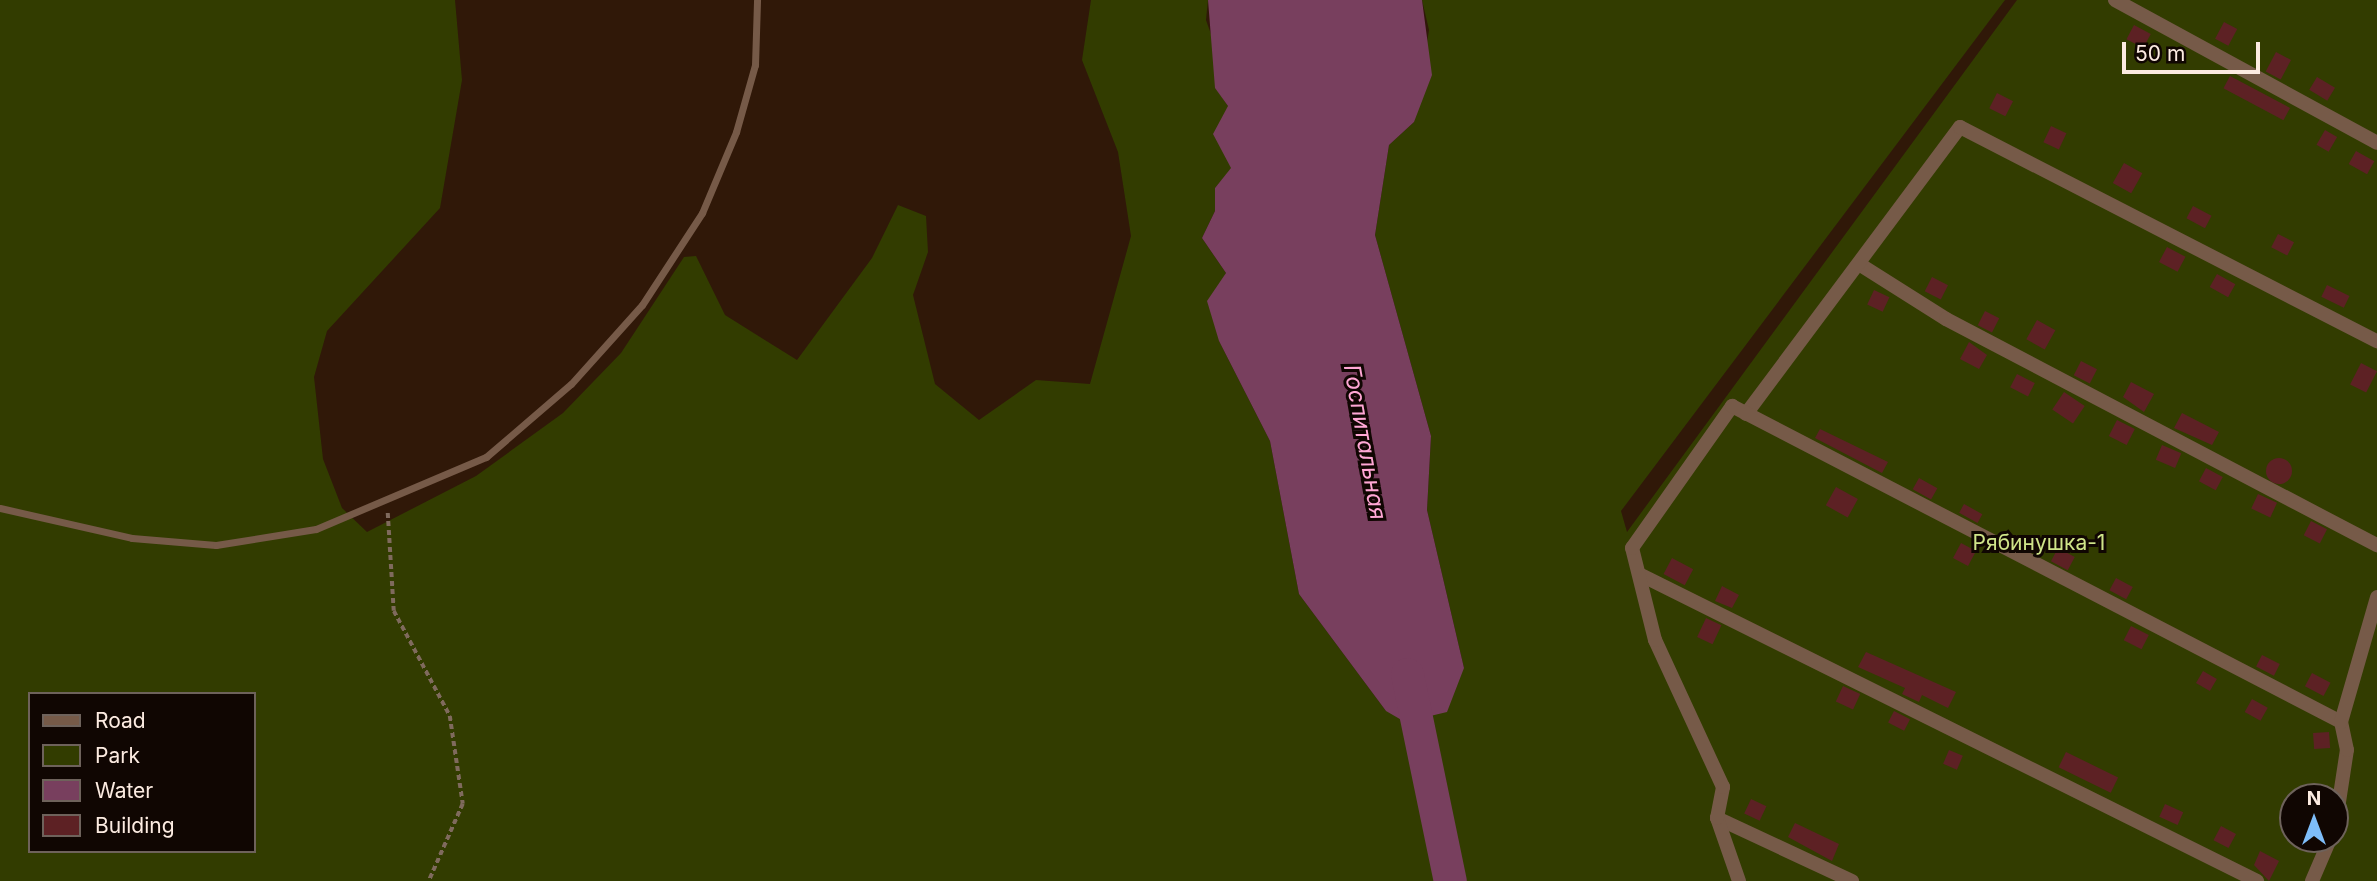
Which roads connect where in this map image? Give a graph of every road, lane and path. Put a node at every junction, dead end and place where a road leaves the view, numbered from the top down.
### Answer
1 (757, 0) edge
2 (2115, 0) edge
3 (2377, 143) edge
4 (1858, 264) junction
5 (2377, 341) edge
6 (1746, 414) junction
7 (387, 504) junction
8 (0, 508) edge
9 (2377, 545) edge
10 (1641, 575) junction
11 (2377, 597) edge
12 (2341, 722) junction
13 (2342, 783) edge
14 (1717, 818) junction
15 (2324, 853) edge
16 (429, 881) edge
17 (1739, 881) edge
18 (1852, 881) edge
19 (2257, 881) edge
20 (2312, 881) edge

1 - 7 lane
2 - 3 street
4 - 5 street
4 - 6 street
4 - 9 street
6 - 10 street
6 - 12 street
7 - 8 lane
7 - 16 path
10 - 14 street
10 - 19 street
11 - 12 street
12 - 13 street
14 - 17 street
14 - 18 street
15 - 20 street

